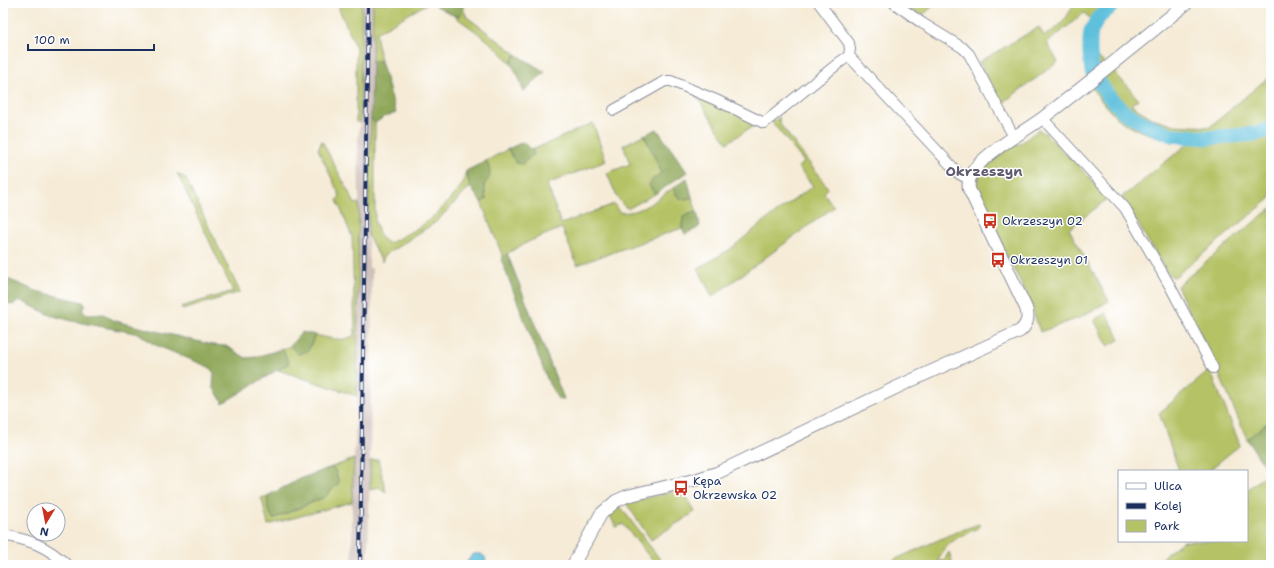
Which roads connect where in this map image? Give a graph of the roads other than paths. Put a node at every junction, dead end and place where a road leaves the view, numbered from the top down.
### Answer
1 (819, 3) edge
2 (894, 3) edge
3 (1187, 3) edge
4 (849, 56) junction
5 (614, 110) dead end
6 (1042, 118) junction
7 (1014, 137) junction
8 (969, 178) junction
9 (1213, 368) dead end
10 (3, 535) edge
11 (67, 565) edge
12 (573, 565) edge

1 - 4 street
2 - 7 street
3 - 6 street
4 - 5 street
4 - 8 street
6 - 7 street
6 - 9 street
7 - 8 street
8 - 12 street
10 - 11 street

